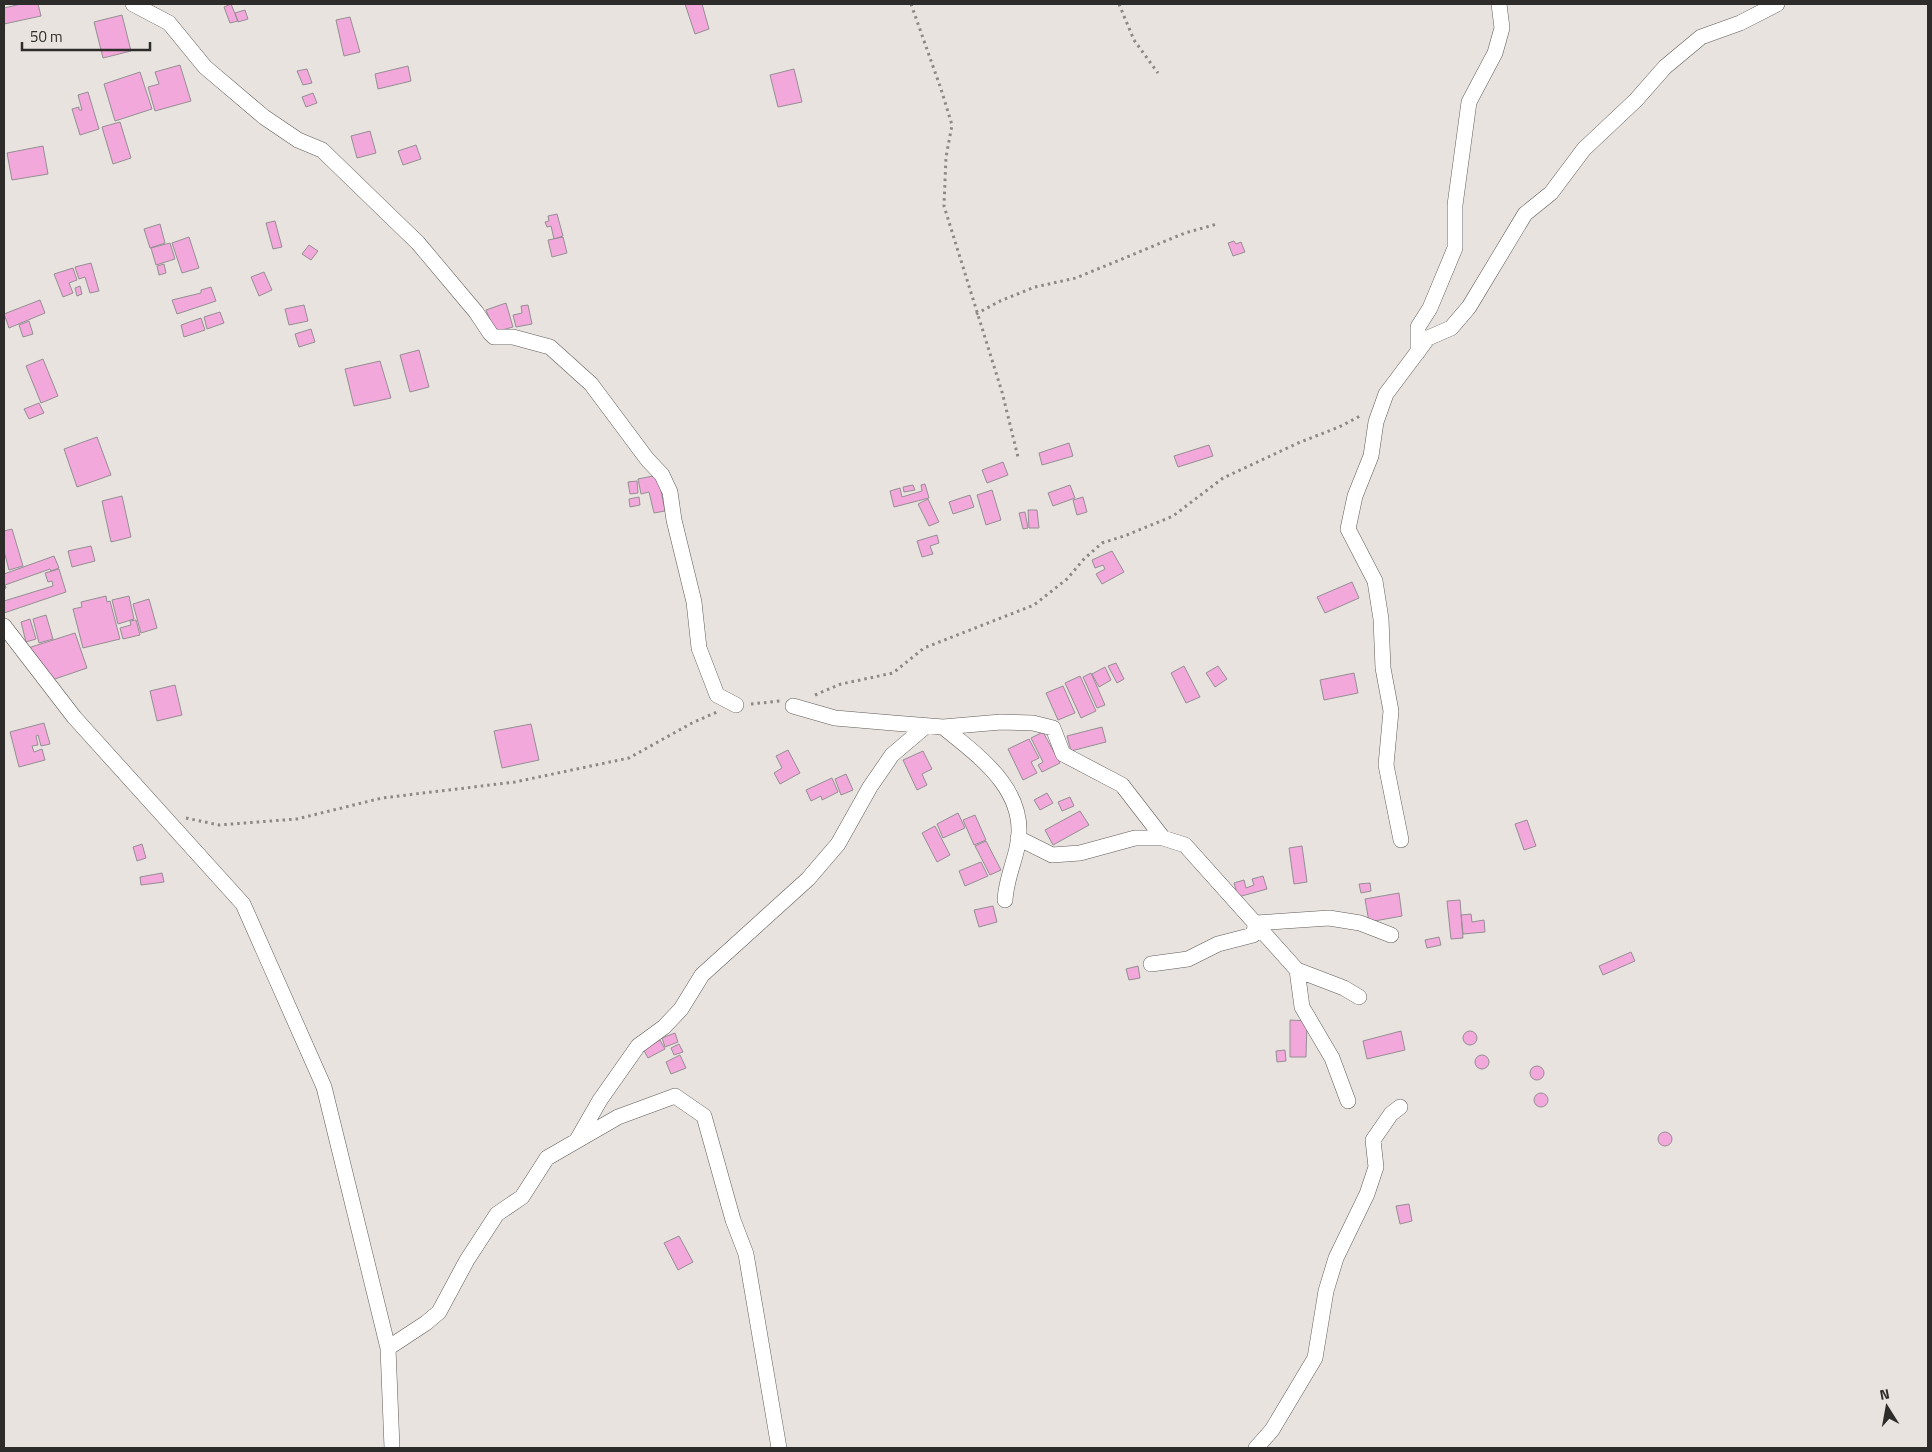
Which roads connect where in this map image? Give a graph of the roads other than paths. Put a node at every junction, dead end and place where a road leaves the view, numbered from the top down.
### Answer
1 (132, 4) edge
2 (1499, 4) edge
3 (1776, 4) edge
4 (1418, 352) junction
5 (4, 626) edge
6 (736, 705) road end
7 (794, 706) road end
8 (926, 726) junction
9 (942, 727) junction
10 (1018, 838) junction
11 (1163, 838) junction
12 (1401, 840) dead end
13 (1005, 900) dead end
14 (1256, 923) junction
15 (1391, 935) dead end
16 (1151, 964) dead end
17 (1297, 970) junction
18 (1358, 997) dead end
19 (1348, 1101) dead end
20 (1400, 1107) dead end
21 (577, 1140) junction
22 (388, 1348) junction
23 (392, 1448) edge
24 (779, 1448) edge
25 (1256, 1448) edge

1 - 6 street
2 - 4 street
3 - 4 street
4 - 12 street
5 - 22 street
7 - 8 street
8 - 9 street
8 - 21 street
9 - 10 street
9 - 11 street
10 - 11 street
10 - 13 street
11 - 14 street
14 - 15 street
14 - 16 street
14 - 17 street
17 - 18 street
17 - 19 street
20 - 25 street
21 - 22 street
21 - 24 street
22 - 23 street

